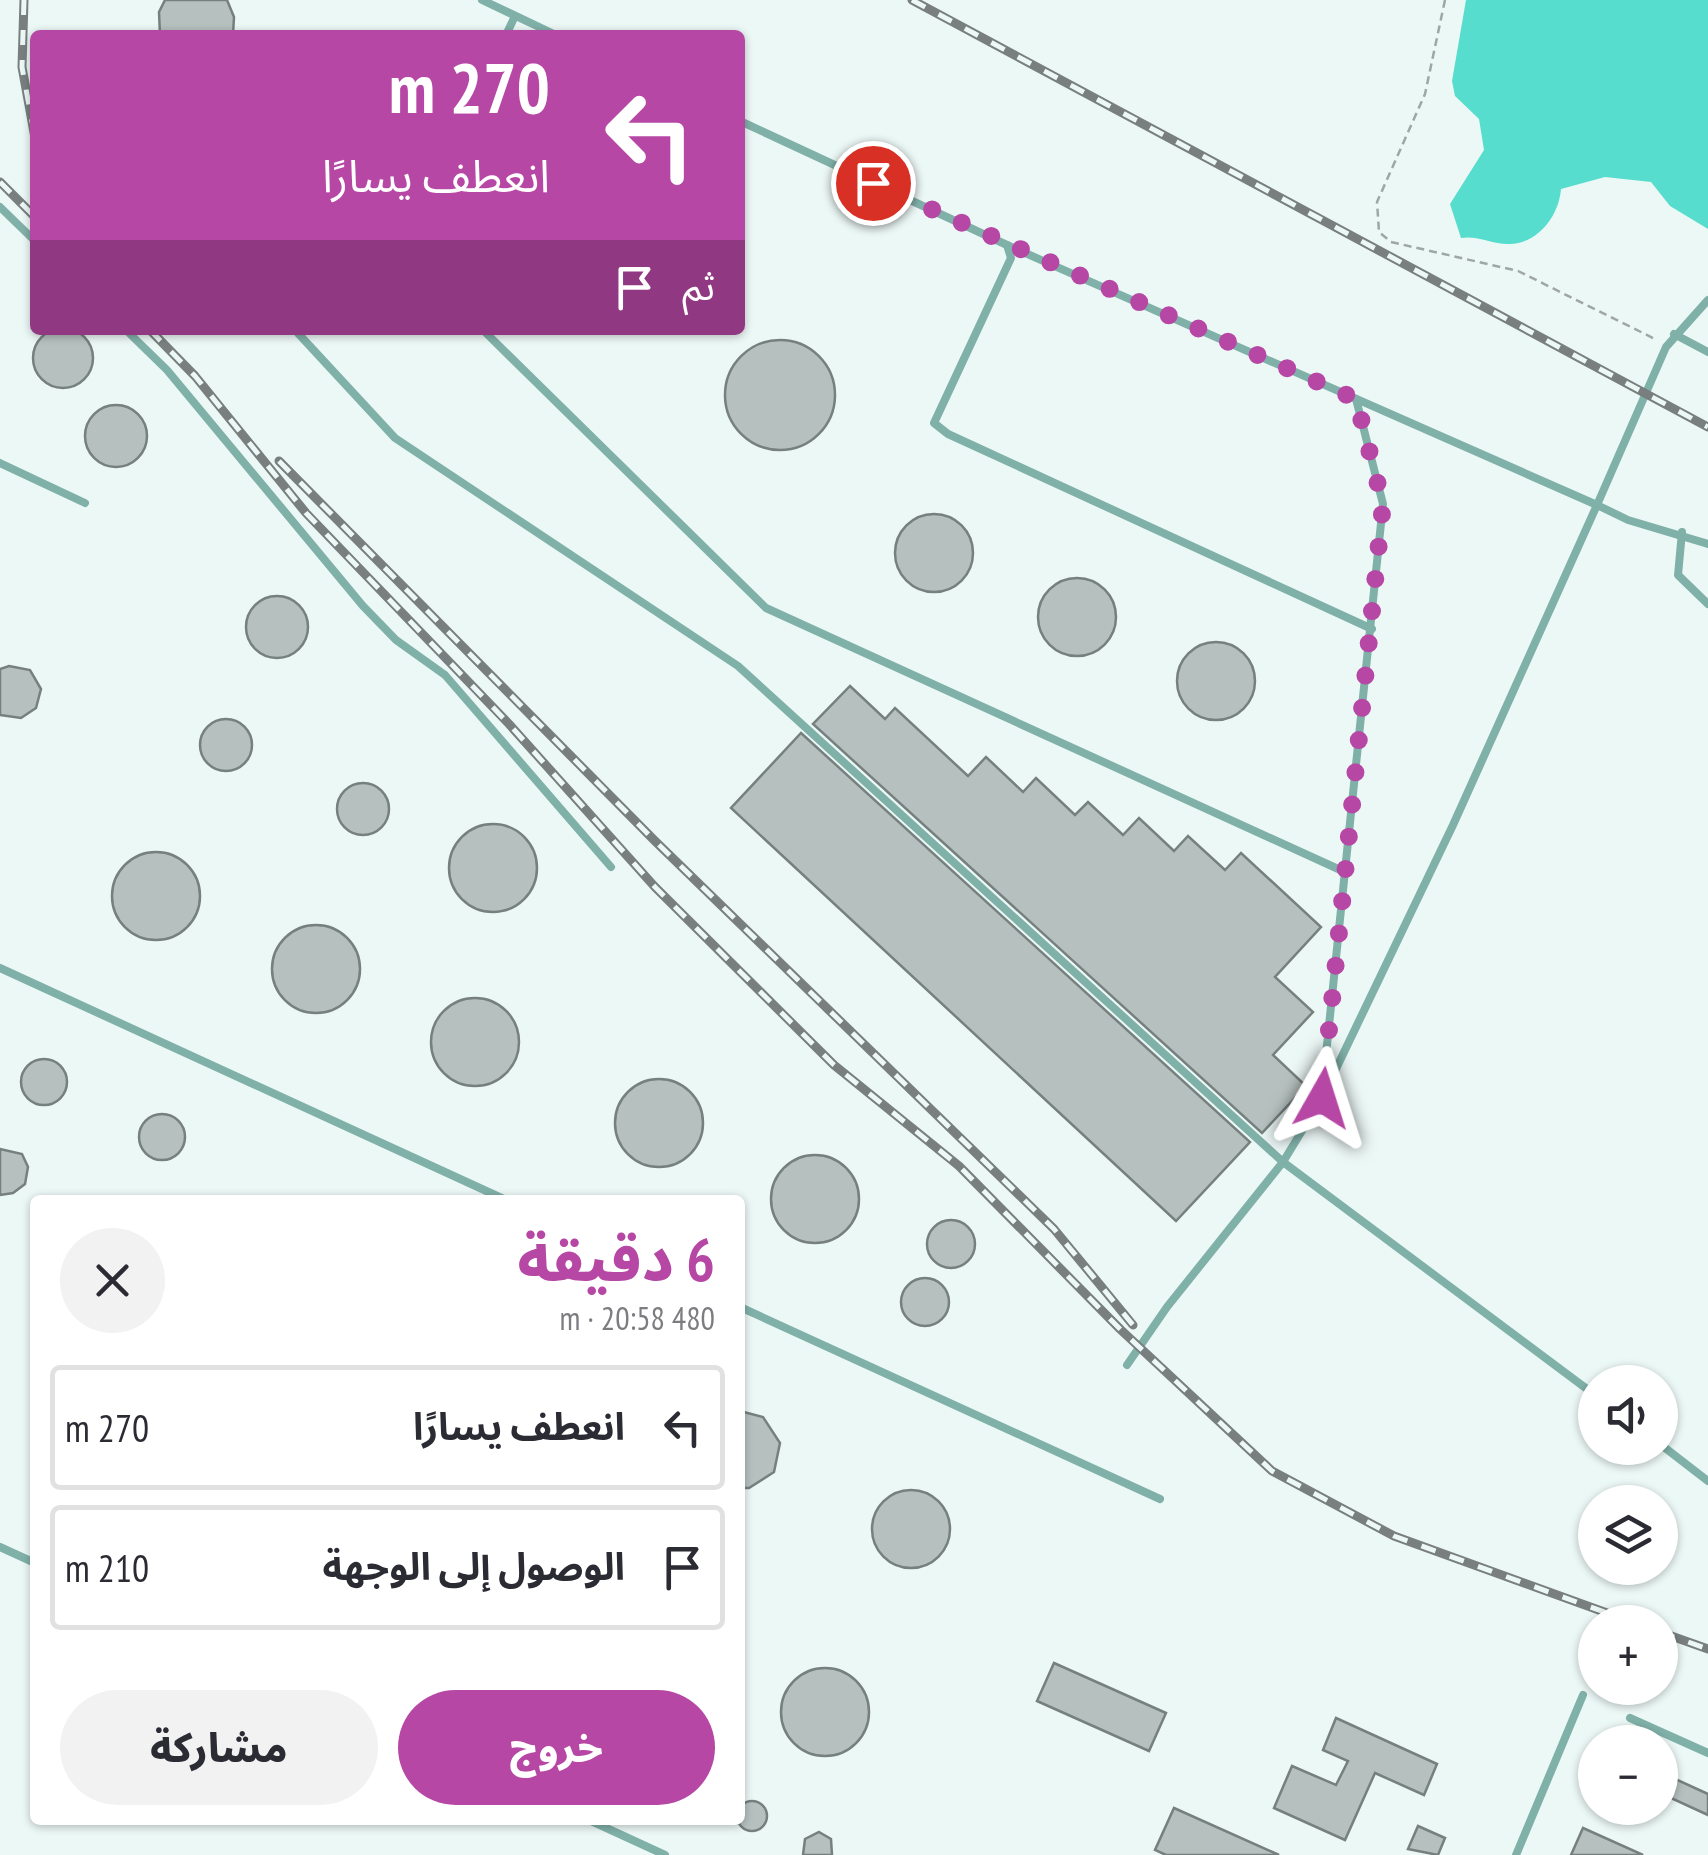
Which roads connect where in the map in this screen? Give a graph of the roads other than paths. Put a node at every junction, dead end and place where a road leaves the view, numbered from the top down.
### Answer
1 (482, 0) edge
2 (515, 16) junction
3 (508, 30) edge
4 (545, 30) edge
5 (745, 123) edge
6 (0, 207) edge
7 (30, 236) edge
8 (1007, 246) junction
9 (1708, 300) edge
10 (1674, 334) junction
11 (131, 335) edge
12 (300, 335) edge
13 (488, 335) edge
14 (1708, 352) edge
15 (1356, 399) junction
16 (0, 463) edge
17 (85, 503) dead end
18 (1597, 505) junction
19 (1682, 532) junction
20 (1708, 544) edge
21 (1708, 604) edge
22 (1372, 629) junction
23 (611, 866) dead end
24 (1347, 873) junction
25 (0, 968) edge
26 (1322, 1098) junction
27 (1282, 1162) junction
28 (495, 1195) edge
29 (745, 1309) edge
30 (1127, 1365) dead end
31 (1578, 1382) edge
32 (1678, 1458) edge
33 (1708, 1480) edge
34 (1160, 1499) dead end
35 (0, 1547) edge
36 (30, 1561) edge
37 (1579, 1705) edge
38 (1630, 1718) dead end
39 (1708, 1754) edge
40 (600, 1825) edge
41 (665, 1855) edge
42 (1516, 1855) edge

1 - 2 lane
2 - 3 lane
2 - 4 lane
5 - 8 lane
6 - 7 lane
8 - 15 lane
8 - 22 lane
9 - 10 lane
10 - 14 lane
10 - 18 lane
11 - 23 lane
12 - 27 lane
13 - 24 lane
15 - 18 lane
15 - 22 lane
16 - 17 lane
18 - 19 lane
18 - 26 lane
19 - 20 lane
19 - 21 lane
22 - 24 lane
24 - 26 lane
25 - 28 lane
26 - 27 lane
27 - 30 lane
27 - 31 lane
29 - 34 lane
32 - 33 lane
35 - 36 lane
37 - 42 lane
38 - 39 lane
40 - 41 lane

